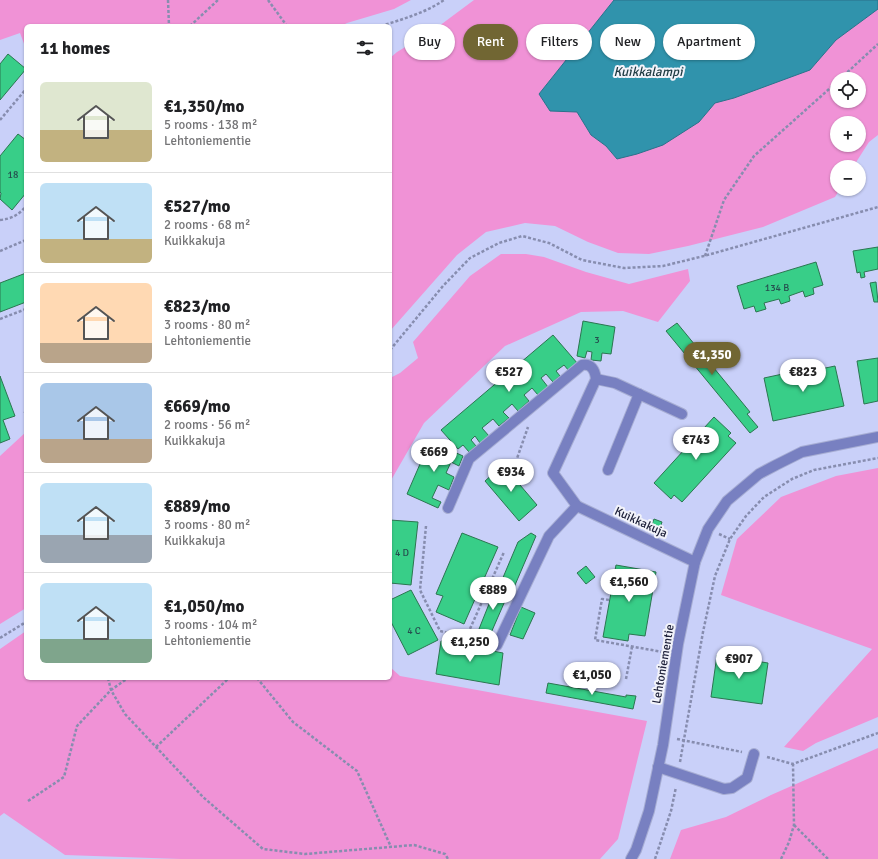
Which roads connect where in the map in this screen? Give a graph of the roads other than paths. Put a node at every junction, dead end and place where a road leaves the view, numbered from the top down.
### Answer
1 (596, 379) junction
2 (639, 394) junction
3 (682, 414) dead end
4 (878, 437) edge
5 (608, 470) dead end
6 (577, 506) junction
7 (448, 508) dead end
8 (695, 562) junction
9 (497, 645) road end
10 (754, 754) road end
11 (658, 767) junction
12 (631, 859) edge

1 - 2 street
1 - 6 street
1 - 7 street
2 - 3 street
2 - 5 street
4 - 8 street, Lehtoniementie
6 - 8 street, Kuikkakuja
6 - 9 street
8 - 11 street, Lehtoniementie
10 - 11 street
11 - 12 street, Lehtoniementie

